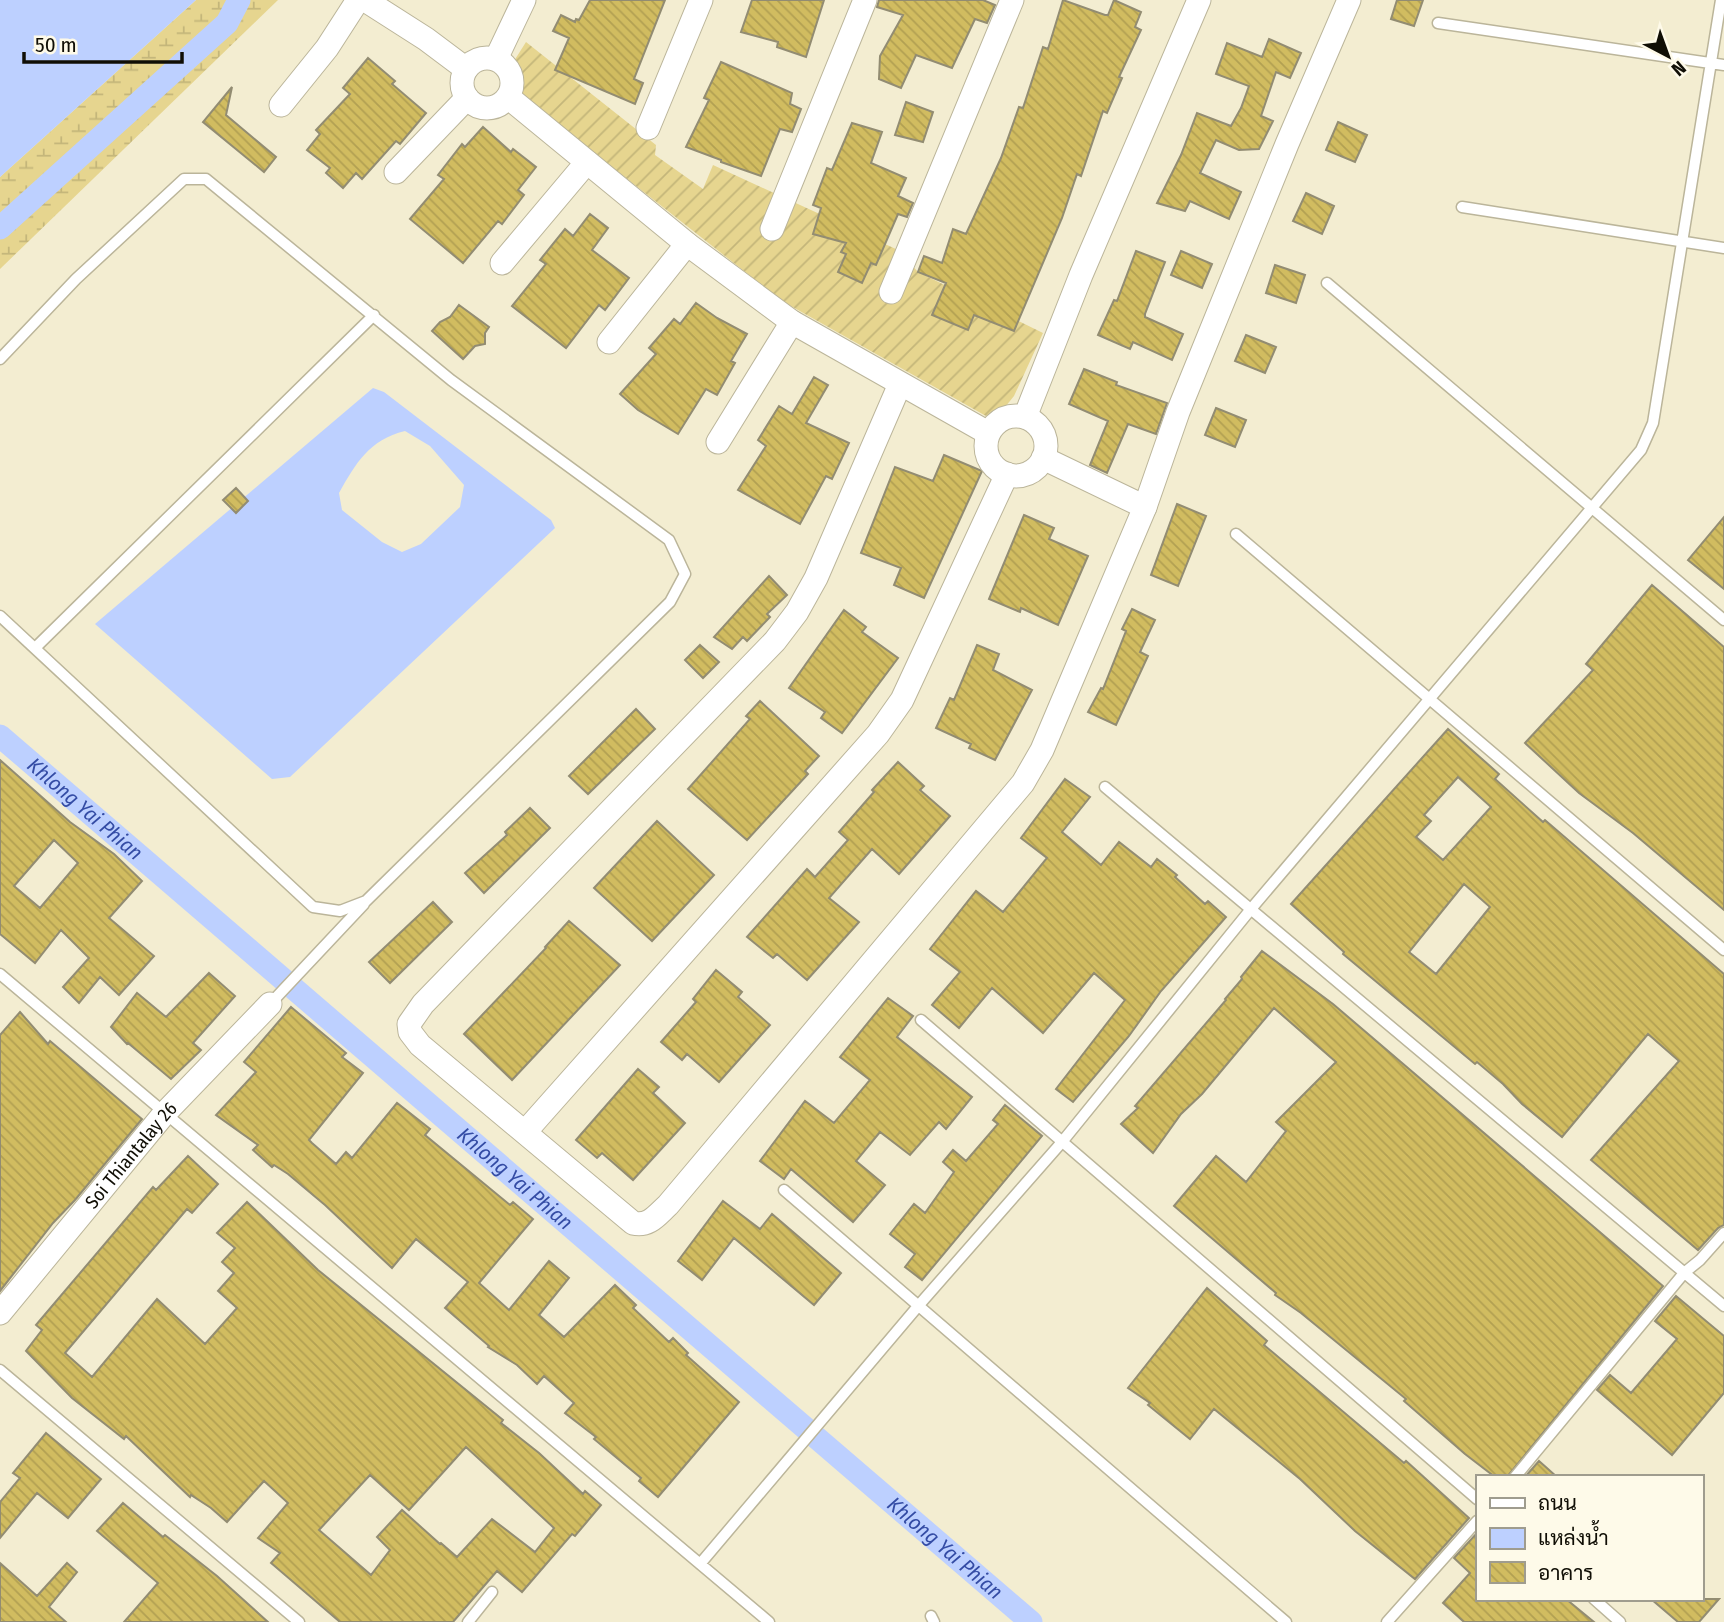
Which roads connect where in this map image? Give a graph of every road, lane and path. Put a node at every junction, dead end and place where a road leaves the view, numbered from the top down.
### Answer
1 (359, 0) edge
2 (365, 0) edge
3 (524, 0) edge
4 (701, 0) edge
5 (865, 0) edge
6 (1012, 0) edge
7 (1349, 0) edge
8 (1721, 0) edge
9 (1195, 1) edge
10 (1438, 23) dead end
11 (496, 59) junction
12 (1718, 64) edge
13 (466, 69) junction
14 (508, 97) junction
15 (467, 98) junction
16 (281, 105) dead end
17 (648, 128) dead end
18 (587, 162) junction
19 (397, 172) dead end
20 (1462, 207) dead end
21 (772, 229) dead end
22 (1681, 243) junction
23 (687, 244) junction
24 (1724, 248) edge
25 (502, 263) dead end
26 (1327, 283) dead end
27 (891, 292) dead end
28 (374, 316) junction
29 (792, 322) junction
30 (608, 342) dead end
31 (0, 359) edge
32 (900, 384) junction
33 (1025, 417) junction
34 (988, 433) junction
35 (718, 442) dead end
36 (1043, 458) junction
37 (1007, 474) junction
38 (1145, 507) junction
39 (1594, 508) junction
40 (1236, 534) dead end
41 (0, 616) edge
42 (1724, 620) edge
43 (35, 648) junction
44 (1430, 699) junction
45 (1105, 787) dead end
46 (366, 901) junction
47 (1251, 909) junction
48 (1724, 950) edge
49 (0, 974) edge
50 (270, 1004) joint
51 (921, 1020) dead end
52 (164, 1114) junction
53 (525, 1132) junction
54 (1062, 1142) junction
55 (784, 1190) dead end
56 (1724, 1233) edge
57 (1685, 1273) junction
58 (919, 1305) junction
59 (1724, 1306) edge
60 (0, 1313) edge
61 (0, 1370) edge
62 (1517, 1475) edge
63 (1476, 1498) edge
64 (1476, 1522) edge
65 (700, 1564) junction
66 (492, 1592) dead end
67 (1596, 1601) edge
68 (299, 1622) edge
69 (468, 1622) edge
70 (769, 1622) edge
71 (1286, 1622) edge
72 (1387, 1622) edge
73 (1620, 1622) edge

1 - 16 street
2 - 13 street
3 - 11 street
4 - 17 street
5 - 21 street
6 - 27 street
7 - 38 street
8 - 12 lane
9 - 33 street
10 - 12 lane
11 - 13 street
11 - 14 street
12 - 22 lane
13 - 15 street
14 - 15 street
14 - 18 street
15 - 19 street
18 - 23 street
18 - 25 street
20 - 22 lane
22 - 24 lane
22 - 39 lane
23 - 29 street
23 - 30 street
26 - 39 lane
28 - 31 lane
28 - 43 lane
28 - 46 lane
29 - 32 street
29 - 35 street
32 - 34 street
32 - 53 street
33 - 34 street
33 - 36 street
34 - 37 street
36 - 37 street
36 - 38 street
37 - 53 street
38 - 53 street
39 - 42 lane
39 - 44 lane
40 - 44 lane
41 - 43 lane
43 - 46 lane
44 - 47 lane
44 - 48 lane
45 - 47 lane
46 - 50 lane
47 - 54 lane
47 - 57 lane
49 - 52 lane
50 - 52 street, Soi Thiantalay 26
51 - 54 lane
52 - 60 street, Soi Thiantalay 26
52 - 65 lane
54 - 58 lane
54 - 63 lane
55 - 58 lane
56 - 57 lane
57 - 59 lane
57 - 62 lane
58 - 65 lane
58 - 71 lane
61 - 68 lane
64 - 72 lane
65 - 70 lane
66 - 69 lane
67 - 73 lane

